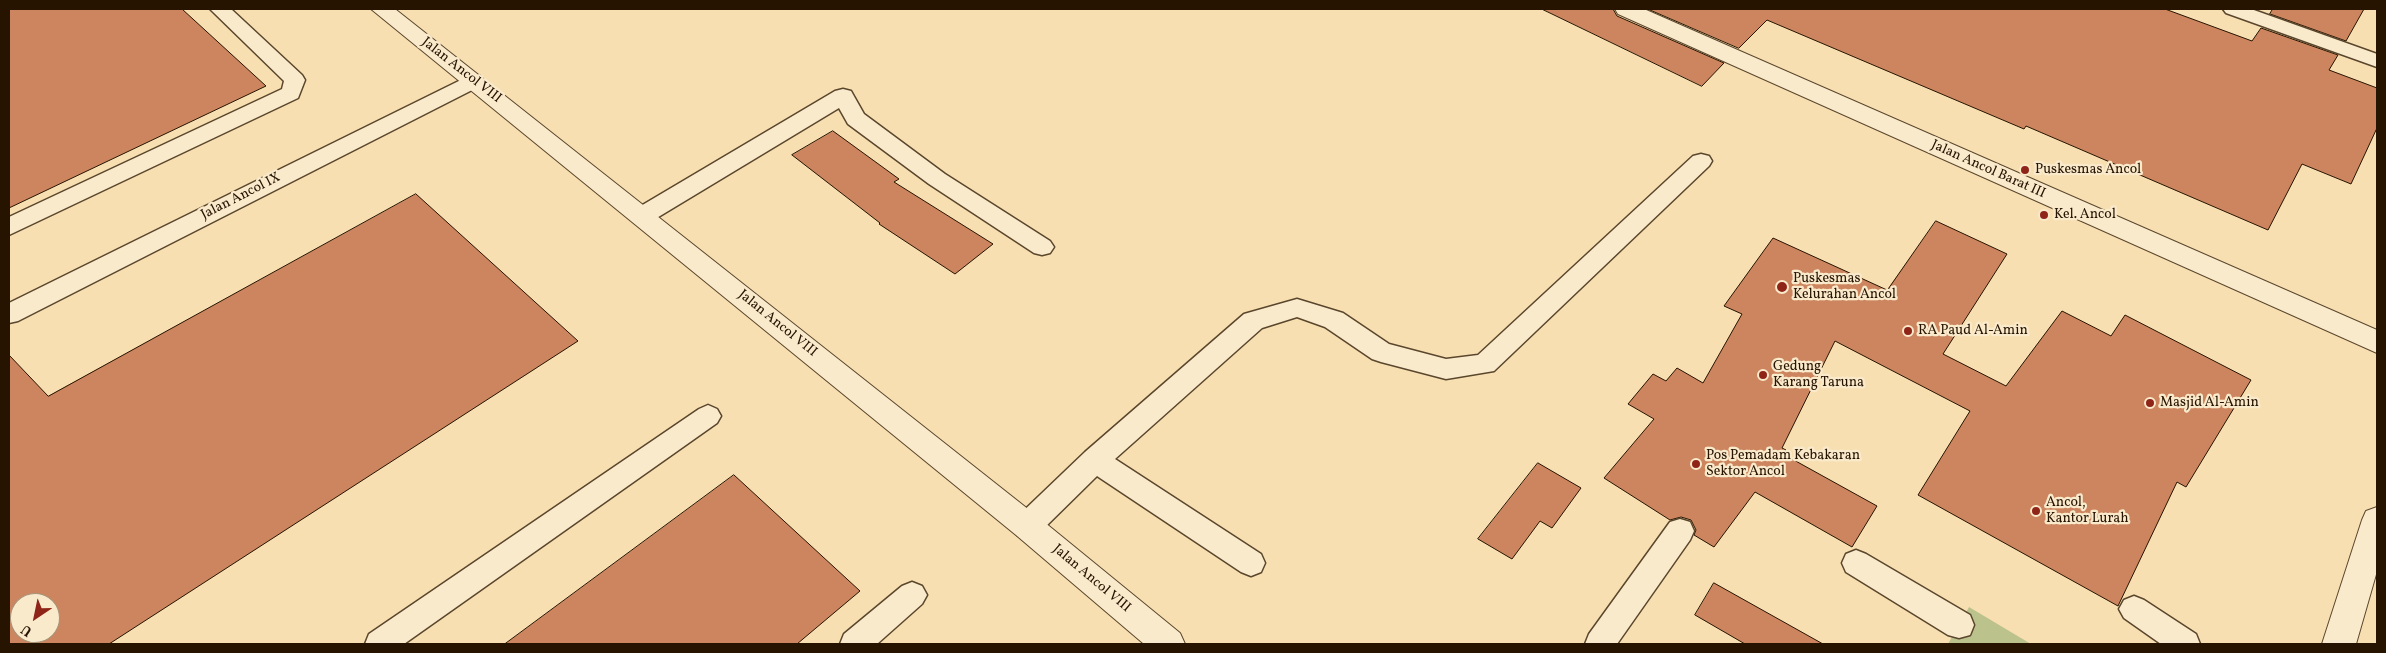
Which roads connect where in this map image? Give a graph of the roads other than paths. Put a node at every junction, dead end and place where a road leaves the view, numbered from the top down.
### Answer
1 (220, 9) edge
2 (382, 9) edge
3 (1626, 9) edge
4 (2233, 9) edge
5 (2377, 61) edge
6 (473, 81) junction
7 (1702, 161) dead end
8 (642, 216) junction
9 (9, 227) edge
10 (1042, 247) dead end
11 (9, 314) edge
12 (2377, 342) edge
13 (708, 416) dead end
14 (1095, 460) junction
15 (2377, 520) edge
16 (1027, 526) junction
17 (1680, 531) dead end
18 (1856, 562) dead end
19 (1251, 563) dead end
20 (912, 595) dead end
21 (2134, 609) dead end
22 (1959, 625) dead end
23 (380, 644) edge
24 (855, 644) edge
25 (1168, 644) edge
26 (1600, 644) edge
27 (2185, 644) edge
28 (2338, 644) edge

1 - 9 lane
2 - 6 street, Jalan Ancol VIII
3 - 12 street, Jalan Ancol Barat III
4 - 5 lane
6 - 8 street, Jalan Ancol VIII
6 - 11 lane, Jalan Ancol IX
7 - 14 lane
8 - 10 lane
8 - 16 street, Jalan Ancol VIII
13 - 23 lane
14 - 16 lane
14 - 19 lane
15 - 28 street
16 - 25 street, Jalan Ancol VIII
17 - 26 lane
18 - 22 lane
20 - 24 lane
21 - 27 lane

